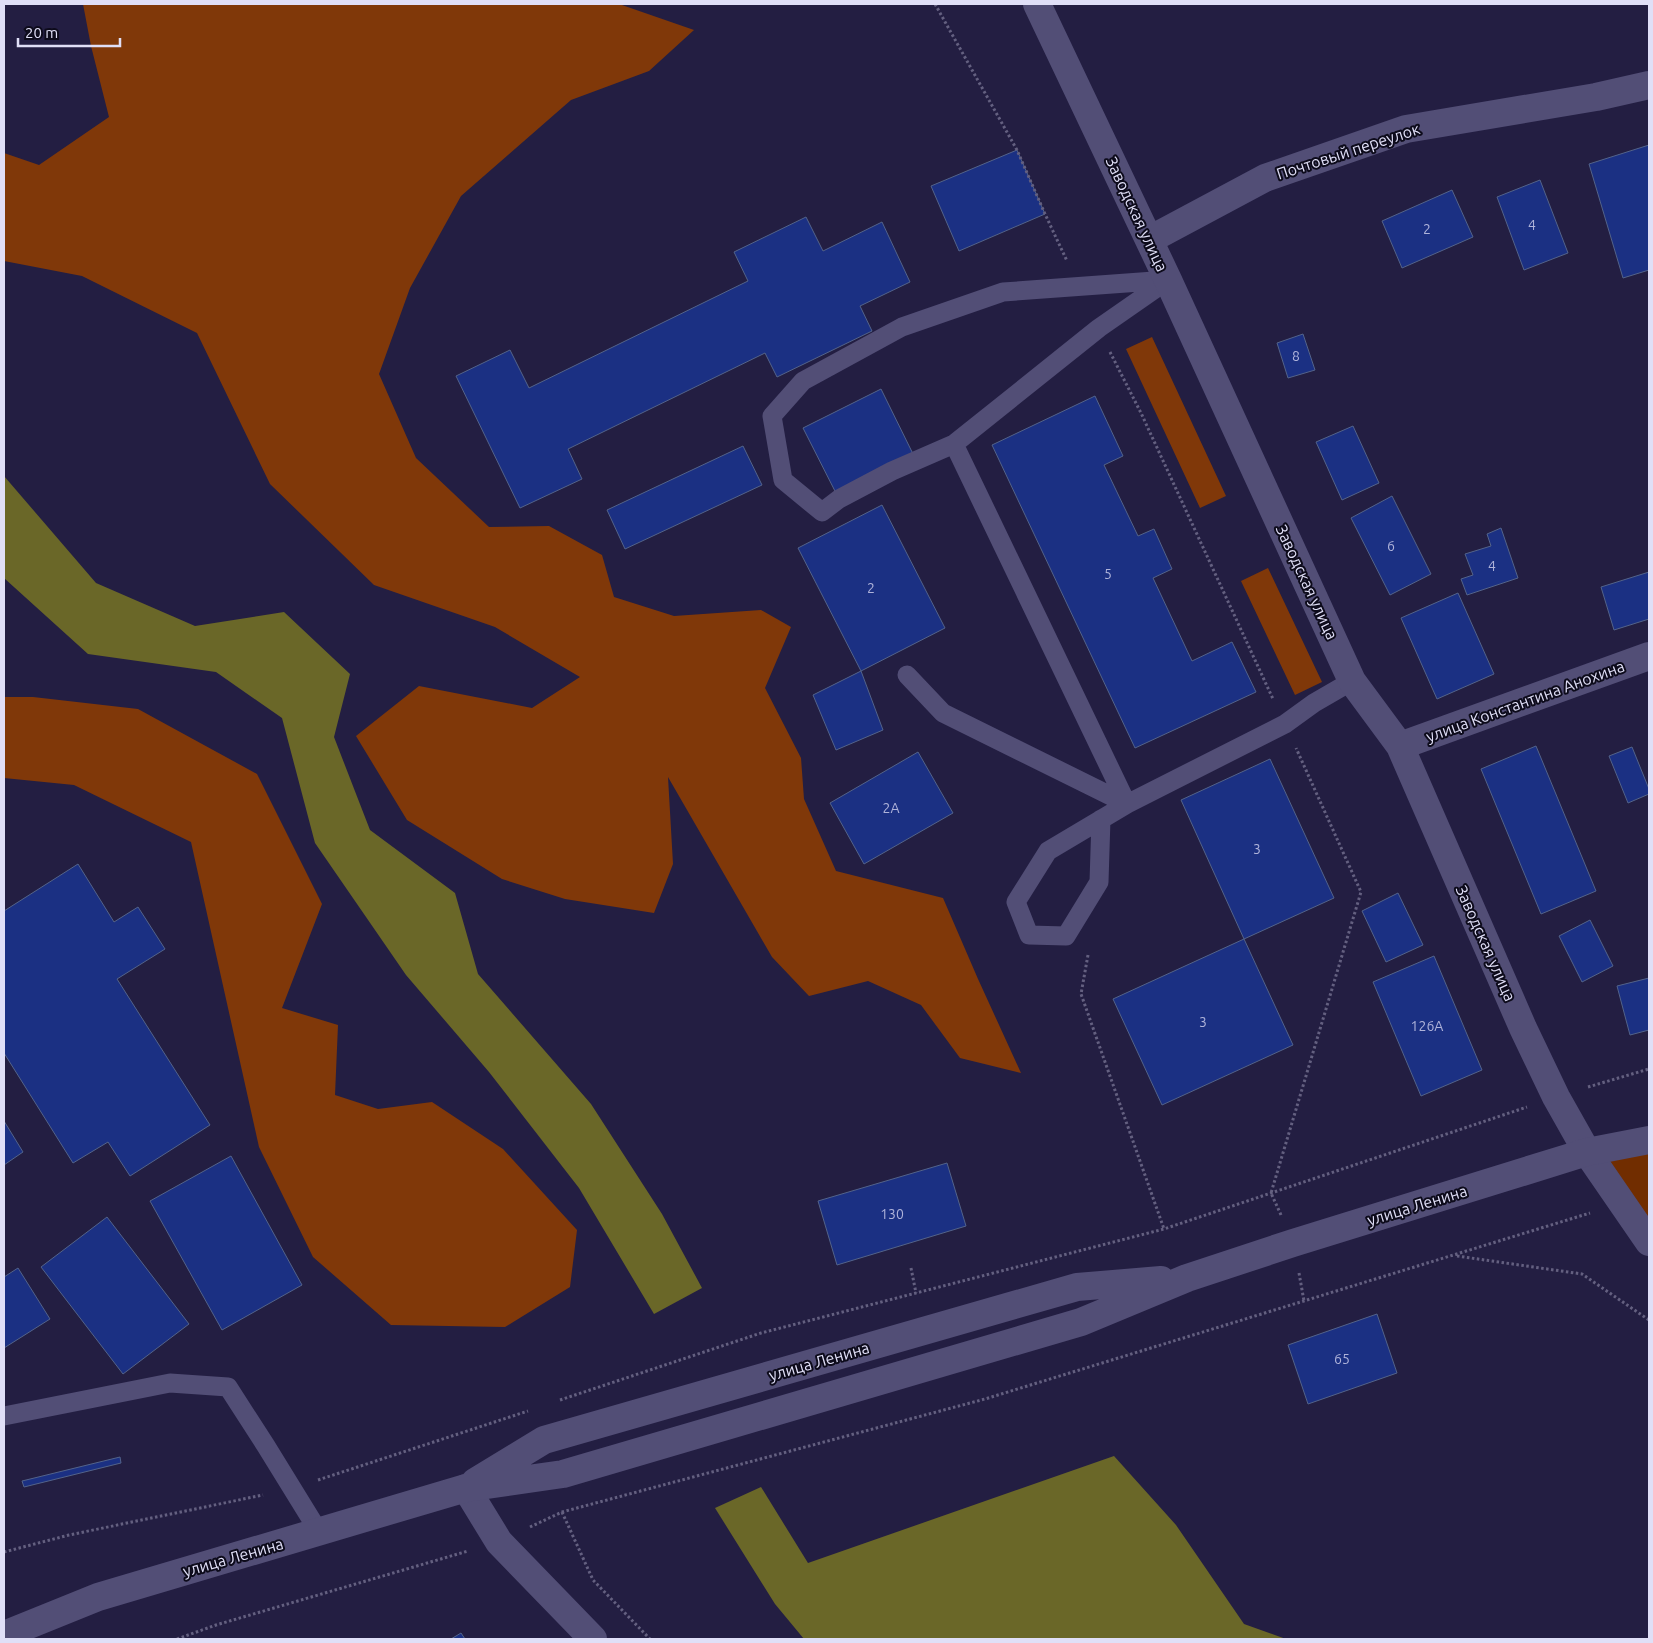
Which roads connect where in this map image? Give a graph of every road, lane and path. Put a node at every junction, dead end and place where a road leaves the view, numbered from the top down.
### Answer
1 (934, 4) edge
2 (1037, 4) edge
3 (1649, 85) edge
4 (1149, 240) junction
5 (1168, 280) junction
6 (1079, 287) junction
7 (1098, 328) junction
8 (954, 444) junction
9 (1649, 656) edge
10 (907, 675) dead end
11 (1352, 681) junction
12 (1285, 724) junction
13 (1400, 746) junction
14 (1127, 804) junction
15 (1101, 819) junction
16 (1089, 948) dead end
17 (1649, 1069) edge
18 (1556, 1097) junction
19 (1649, 1140) edge
20 (1588, 1152) junction
21 (1271, 1193) junction
22 (1622, 1204) junction
23 (1164, 1229) junction
24 (1649, 1242) edge
25 (1454, 1255) junction
26 (911, 1268) dead end
27 (1186, 1278) junction
28 (916, 1293) junction
29 (1649, 1320) edge
30 (555, 1402) dead end
31 (536, 1408) dead end
32 (4, 1416) edge
33 (466, 1488) junction
34 (292, 1489) junction
35 (562, 1512) junction
36 (319, 1532) junction
37 (499, 1542) junction
38 (4, 1552) edge
39 (4, 1635) edge
40 (177, 1639) edge
41 (593, 1639) edge
42 (650, 1639) edge

1 - 6 path
2 - 4 main road, Заводская улица
3 - 4 main road, Почтовый переулок
4 - 5 main road, Заводская улица
5 - 6 lane
5 - 7 lane
5 - 11 main road, Заводская улица
6 - 8 lane
7 - 8 lane
7 - 12 path
8 - 14 lane
9 - 13 main road, улица Константина Анохина
10 - 14 lane
11 - 12 lane
11 - 13 main road, Заводская улица
12 - 14 lane
12 - 21 path
13 - 18 main road, Заводская улица
14 - 15 lane
15 - 15 lane
16 - 23 path
17 - 18 path
18 - 20 main road, Заводская улица
18 - 21 path
19 - 20 main road, улица Ленина
20 - 22 main road, Заводская улица
20 - 27 main road, улица Ленина
21 - 23 path
22 - 24 main road, Заводская улица
22 - 25 path
23 - 28 path
25 - 29 path
25 - 35 path
26 - 28 path
27 - 33 main road, улица Ленина
27 - 33 main road, улица Ленина
28 - 30 path
31 - 34 path
32 - 34 lane
33 - 36 main road, улица Ленина
33 - 37 main road
34 - 36 lane
34 - 38 path
35 - 37 path
35 - 42 path
36 - 39 main road, улица Ленина
37 - 40 path
37 - 41 main road

